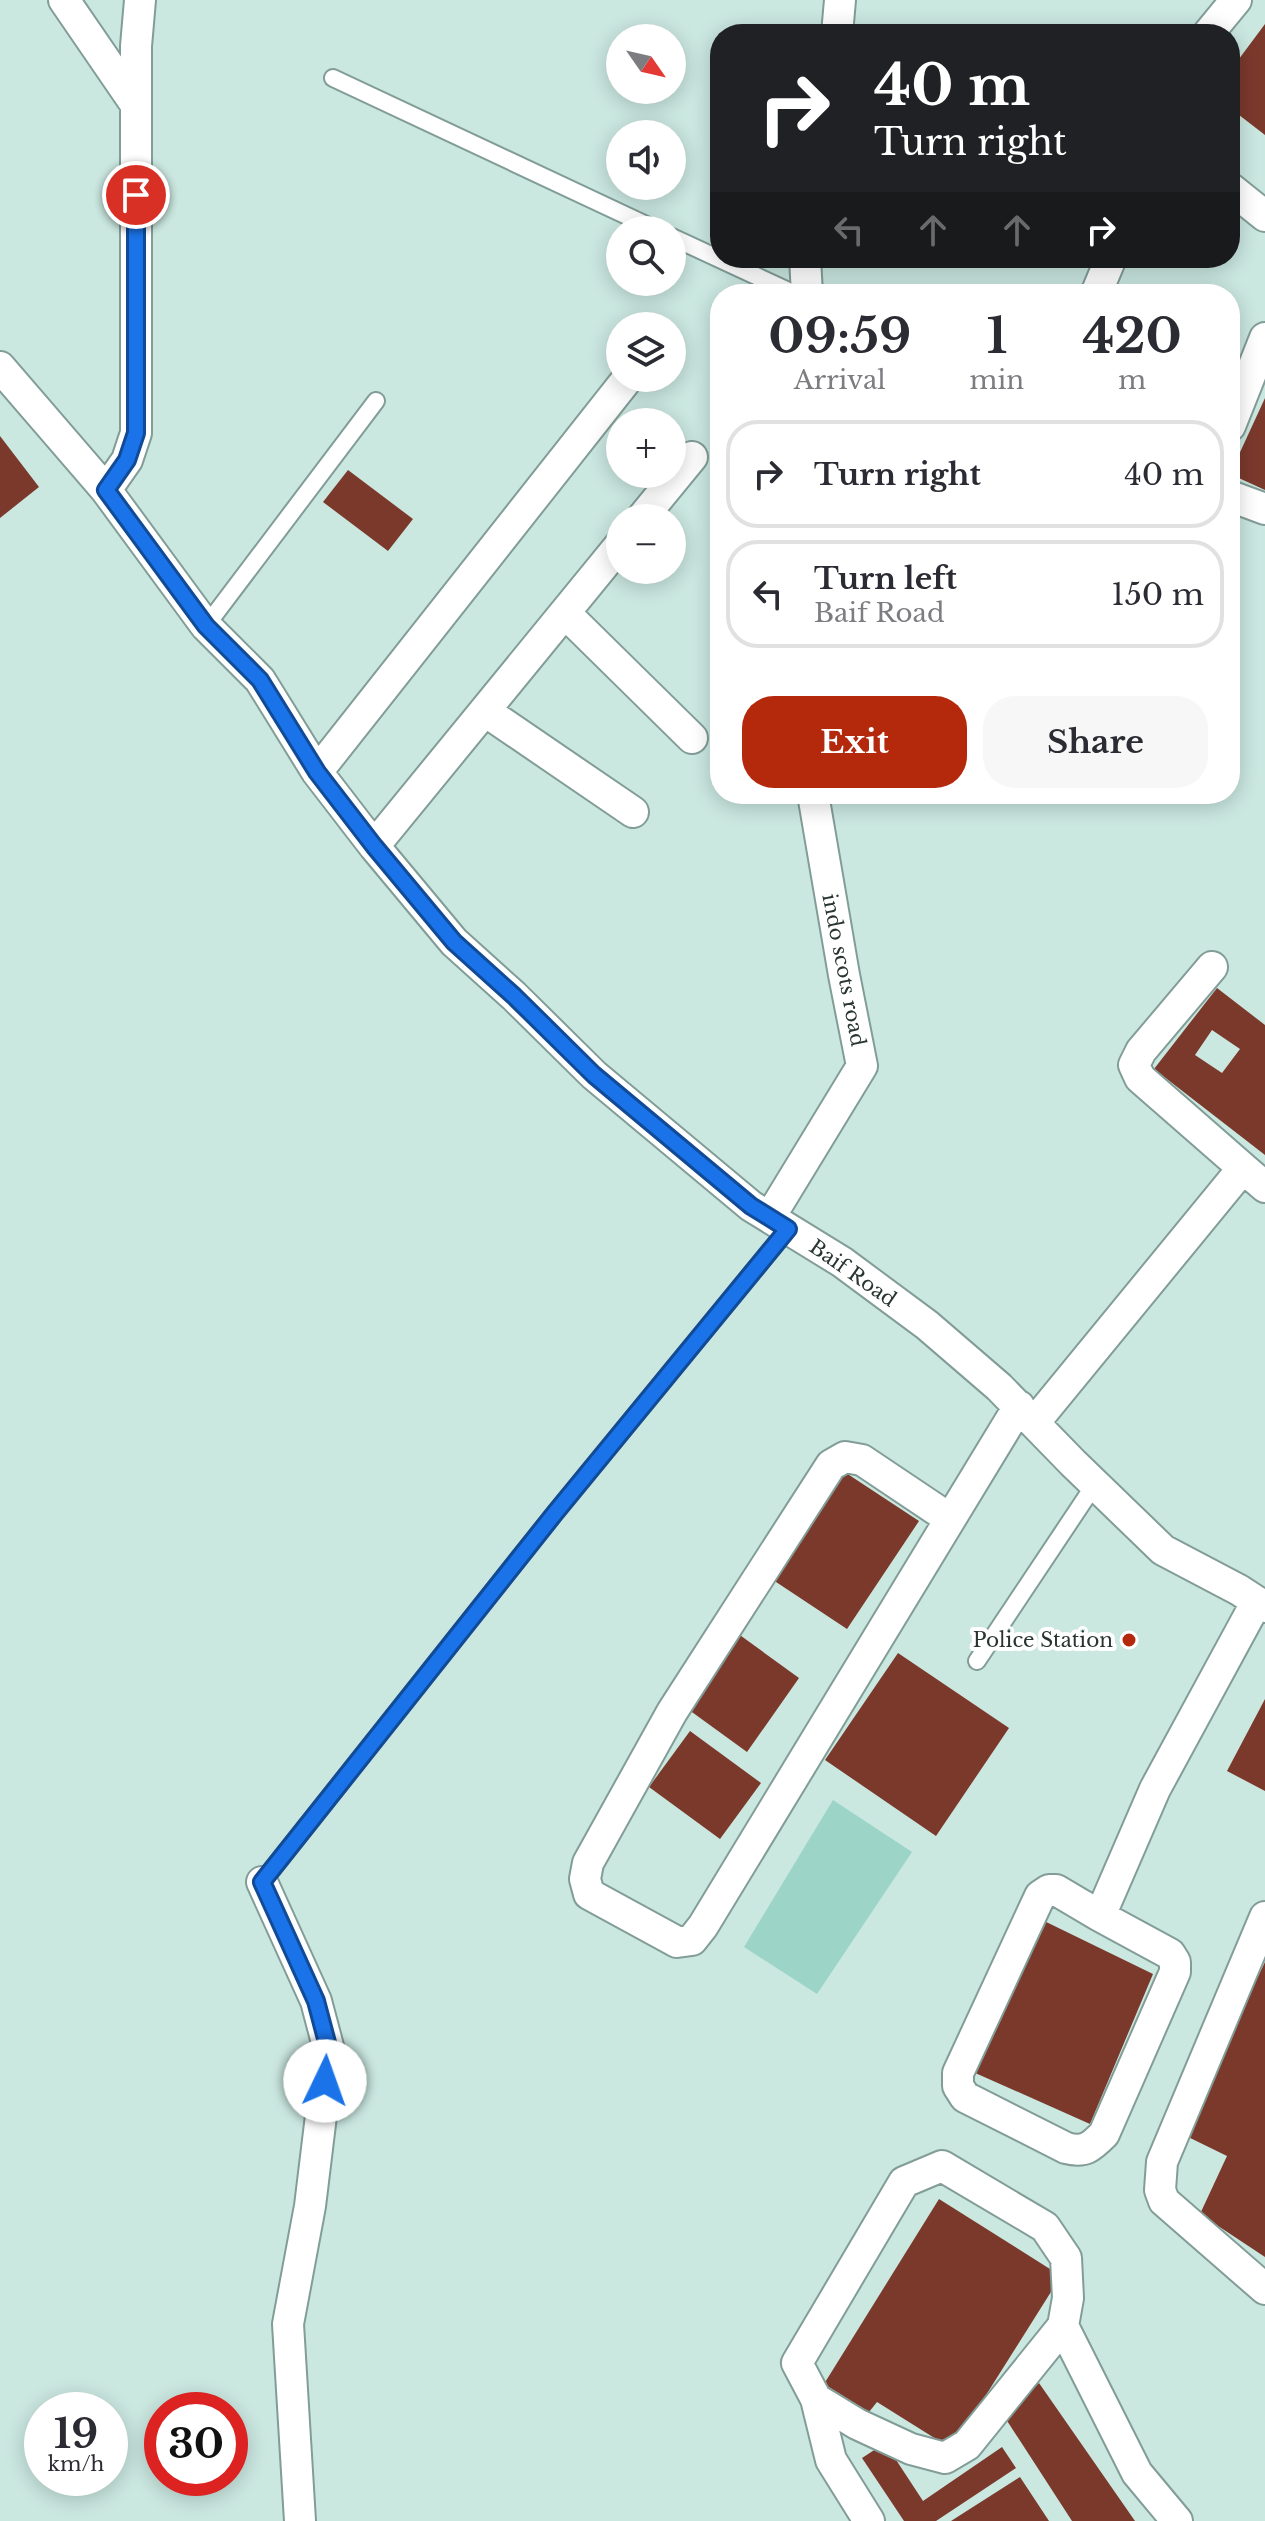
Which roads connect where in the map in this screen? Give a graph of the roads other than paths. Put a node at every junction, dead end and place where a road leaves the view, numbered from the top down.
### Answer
1 (64, 0) edge
2 (140, 0) edge
3 (840, 0) edge
4 (1236, 0) edge
5 (838, 24) edge
6 (1216, 24) edge
7 (333, 78) dead end
8 (136, 105) junction
9 (1240, 196) edge
10 (627, 216) edge
11 (1265, 216) edge
12 (686, 243) edge
13 (710, 255) edge
14 (739, 268) edge
15 (773, 284) edge
16 (1265, 338) edge
17 (0, 367) edge
18 (617, 392) edge
19 (376, 401) dead end
20 (1240, 401) edge
21 (692, 457) dead end
22 (106, 490) junction
23 (1240, 500) edge
24 (653, 504) edge
25 (1265, 509) edge
26 (606, 562) edge
27 (565, 613) junction
28 (206, 626) junction
29 (485, 711) junction
30 (692, 738) dead end
31 (317, 772) junction
32 (815, 804) edge
33 (633, 812) dead end
34 (374, 846) junction
35 (1212, 967) dead end
36 (1254, 1177) edge
37 (779, 1223) junction
38 (1026, 1414) junction
39 (1095, 1484) junction
40 (950, 1519) junction
41 (1260, 1605) edge
42 (977, 1661) dead end
43 (262, 1882) joint
44 (1100, 1916) junction
45 (1265, 1917) edge
46 (1265, 2289) edge
47 (1063, 2326) junction
48 (816, 2399) junction
49 (300, 2521) edge
50 (869, 2521) edge
51 (1177, 2521) edge

1 - 8 street
2 - 8 street
3 - 5 street
4 - 6 street
7 - 10 lane
8 - 22 street
9 - 11 street
12 - 13 lane
14 - 15 lane
16 - 20 street
17 - 22 street, Baif Road
18 - 31 street
19 - 28 lane
21 - 24 street
22 - 28 street, Baif Road
23 - 25 street
26 - 27 street
27 - 29 street
27 - 30 street
28 - 31 street, Baif Road
29 - 33 street
29 - 34 street
31 - 34 street, Baif Road
32 - 37 street, indo scots road
34 - 37 street, Baif Road
35 - 36 street
36 - 38 street
37 - 38 street, Baif Road
37 - 43 lane
38 - 39 street, Baif Road
38 - 40 street
39 - 41 street, Baif Road
39 - 42 lane
40 - 40 street
41 - 44 street
43 - 49 street
44 - 44 street
45 - 46 street
47 - 48 street
47 - 48 street
47 - 51 street
48 - 50 street

